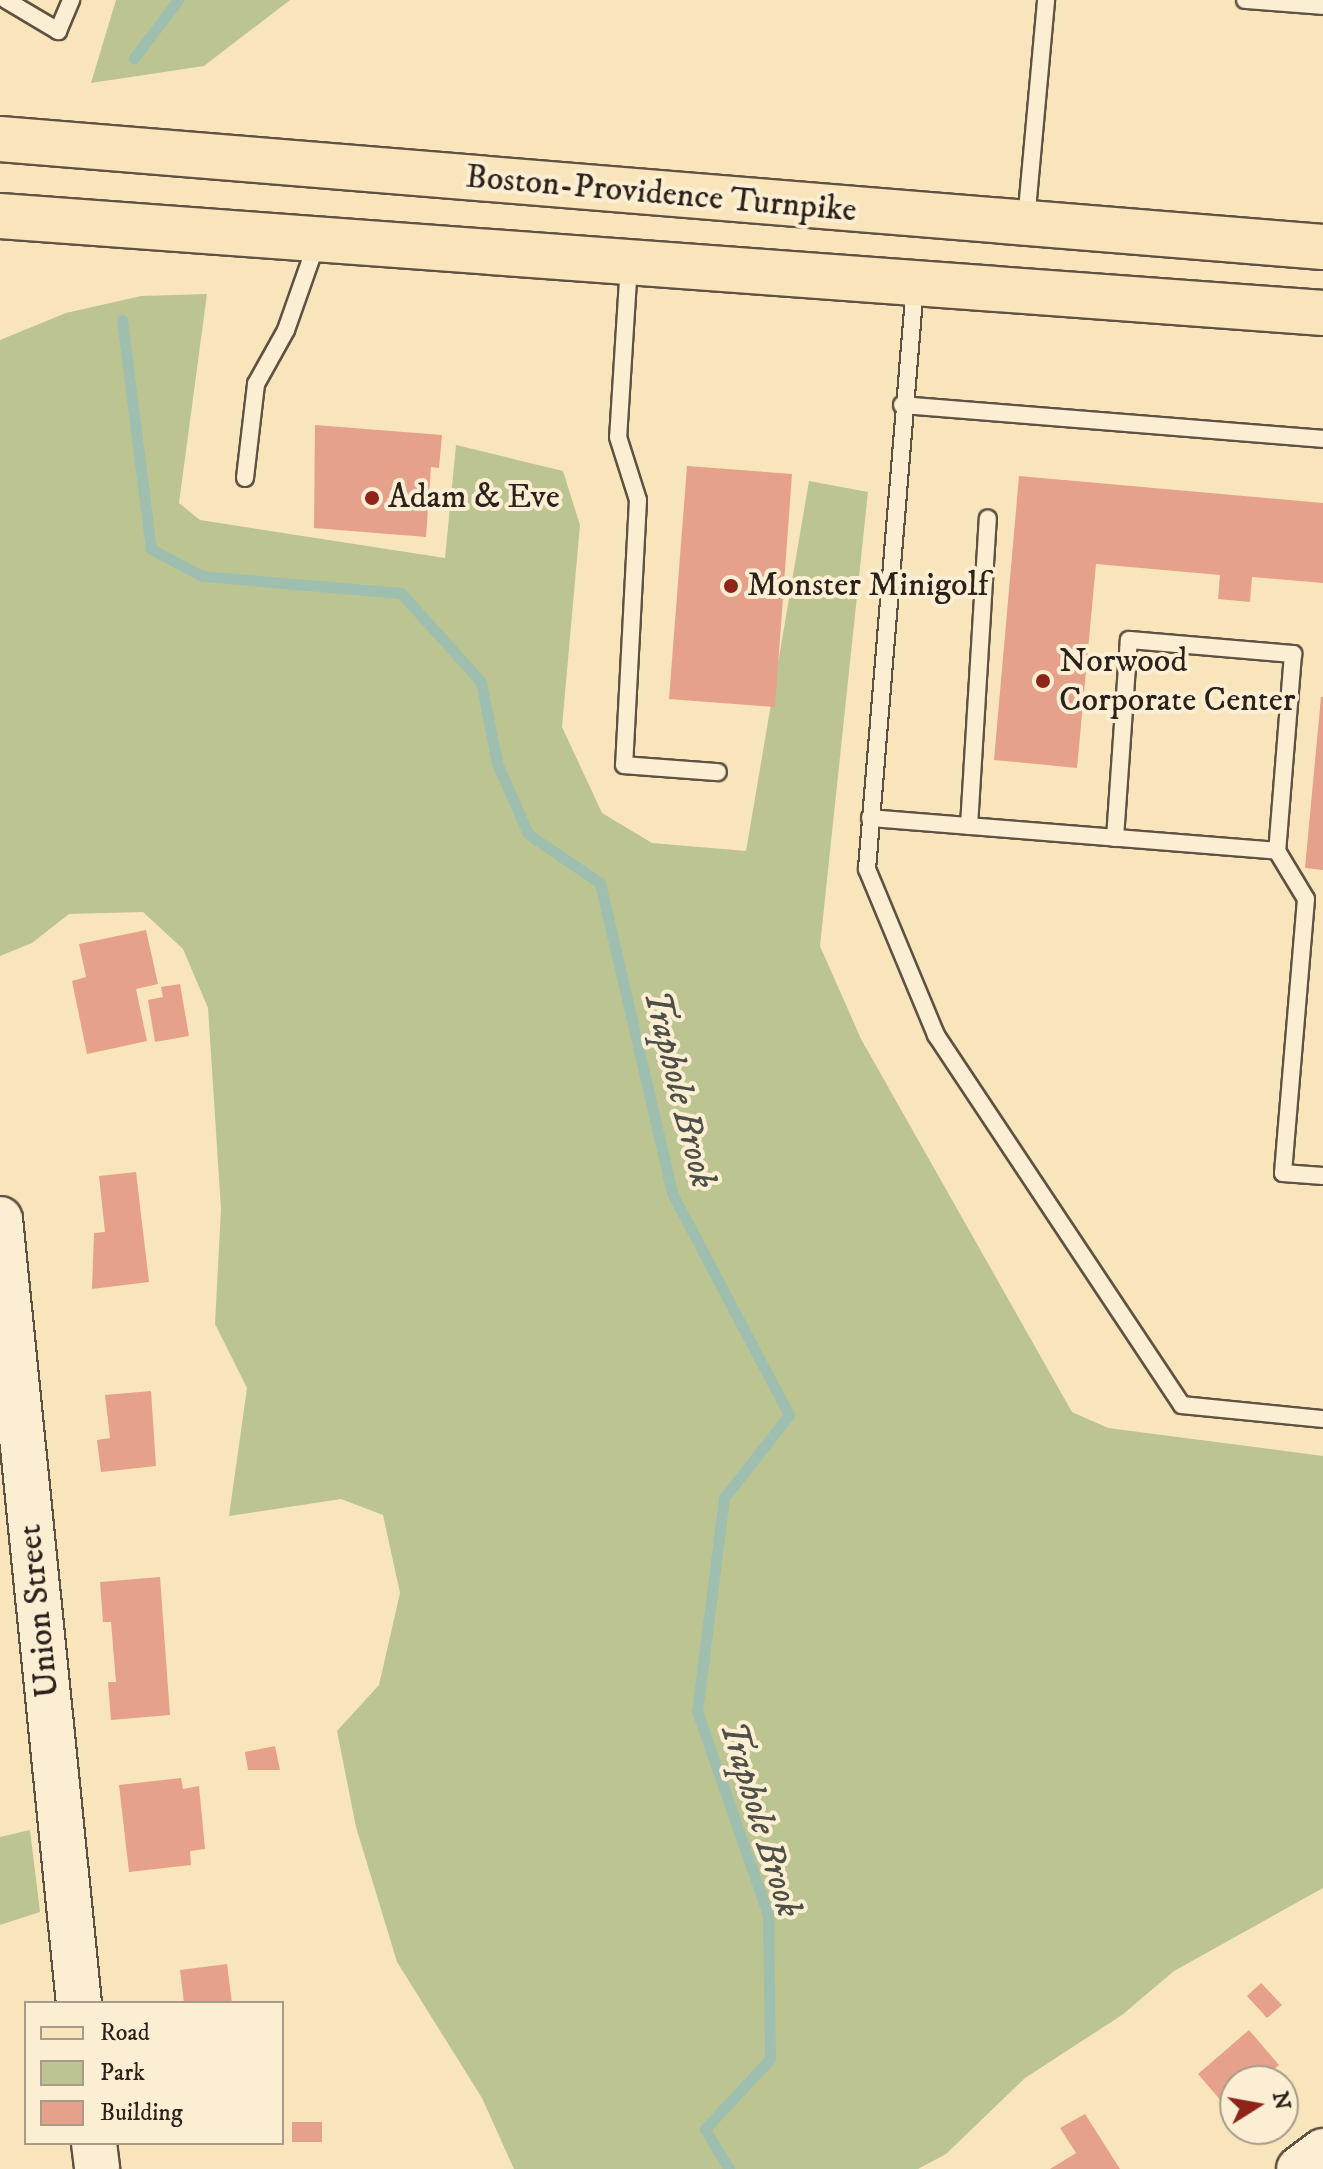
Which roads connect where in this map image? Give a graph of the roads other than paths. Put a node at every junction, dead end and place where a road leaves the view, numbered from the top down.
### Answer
1 (6, 0) edge
2 (71, 0) edge
3 (1046, 0) edge
4 (1245, 0) edge
5 (1323, 5) edge
6 (0, 139) edge
7 (0, 216) edge
8 (1026, 227) junction
9 (318, 241) junction
10 (1323, 247) edge
11 (629, 264) junction
12 (915, 286) junction
13 (1323, 313) edge
14 (902, 405) junction
15 (1323, 439) edge
16 (245, 478) dead end
17 (988, 519) dead end
18 (718, 772) dead end
19 (870, 818) junction
20 (969, 826) junction
21 (1115, 838) junction
22 (1277, 851) junction
23 (1323, 1176) edge
24 (0, 1219) edge
25 (1323, 1419) edge
26 (79, 2001) edge
27 (94, 2145) edge
28 (1323, 2151) edge
29 (97, 2169) edge
30 (1299, 2169) edge

1 - 2 lane
3 - 8 lane
4 - 5 lane
6 - 8 main road, Boston-Providence Turnpike
7 - 9 main road, Boston-Providence Turnpike
8 - 10 main road, Boston-Providence Turnpike
9 - 11 main road, Boston-Providence Turnpike
9 - 16 lane
11 - 12 main road, Boston-Providence Turnpike
11 - 18 lane
12 - 13 main road, Boston-Providence Turnpike
12 - 14 lane
14 - 15 lane
14 - 19 lane
17 - 20 lane
19 - 20 lane
19 - 25 lane
20 - 21 lane
21 - 22 lane
21 - 22 lane
22 - 23 lane
24 - 26 main road, Union Street
27 - 29 main road
28 - 30 main road

